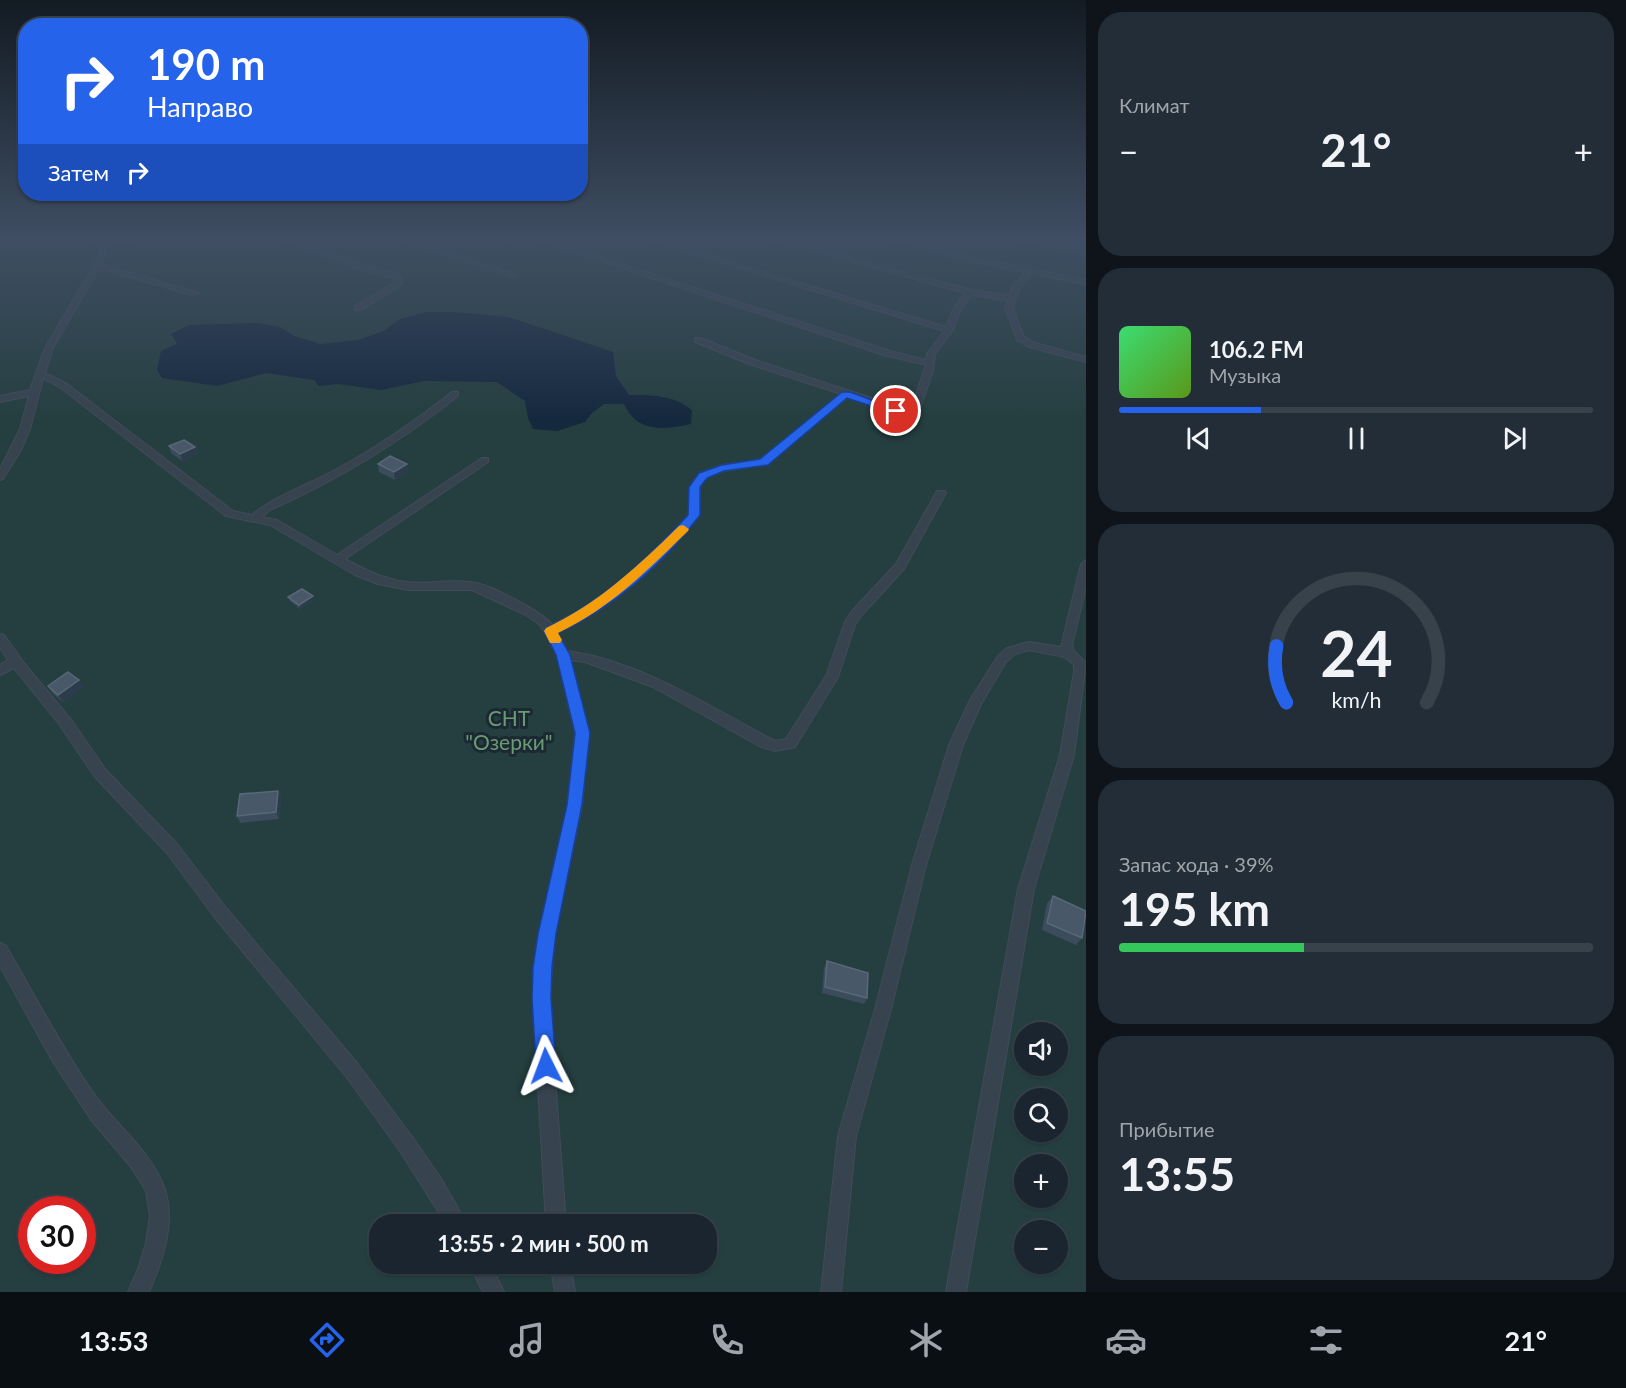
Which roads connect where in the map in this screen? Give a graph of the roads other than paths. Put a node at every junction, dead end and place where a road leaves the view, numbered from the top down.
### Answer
1 (79, 299) edge
2 (373, 299) edge
3 (722, 299) edge
4 (847, 299) edge
5 (964, 299) edge
6 (1011, 299) edge
7 (358, 308) dead end
8 (949, 330) junction
9 (698, 340) dead end
10 (1086, 360) edge
11 (929, 363) junction
12 (41, 374) junction
13 (33, 392) junction
14 (455, 394) dead end
15 (846, 394) junction
16 (0, 399) edge
17 (485, 460) dead end
18 (0, 477) edge
19 (941, 493) dead end
20 (255, 518) junction
21 (338, 559) junction
22 (1086, 564) edge
23 (550, 631) junction
24 (0, 638) edge
25 (563, 655) junction
26 (1078, 660) edge
27 (7, 667) edge
28 (0, 951) edge
29 (451, 1214) edge
30 (555, 1214) edge
31 (485, 1274) edge
32 (562, 1274) edge
33 (138, 1292) edge
34 (494, 1292) edge
35 (565, 1292) edge
36 (831, 1292) edge
37 (956, 1292) edge

1 - 12 street
2 - 7 street
3 - 11 street
4 - 8 street
5 - 8 street
6 - 10 street
8 - 11 street
9 - 15 street
11 - 15 street
12 - 13 street
12 - 20 street
13 - 16 street
13 - 18 street
14 - 20 street
15 - 23 street
17 - 21 street
19 - 25 street
20 - 21 street
21 - 23 street
22 - 26 street
23 - 25 street
24 - 27 street
25 - 30 street
26 - 36 street
26 - 37 street
27 - 29 street
28 - 33 street
31 - 34 street
32 - 35 street

